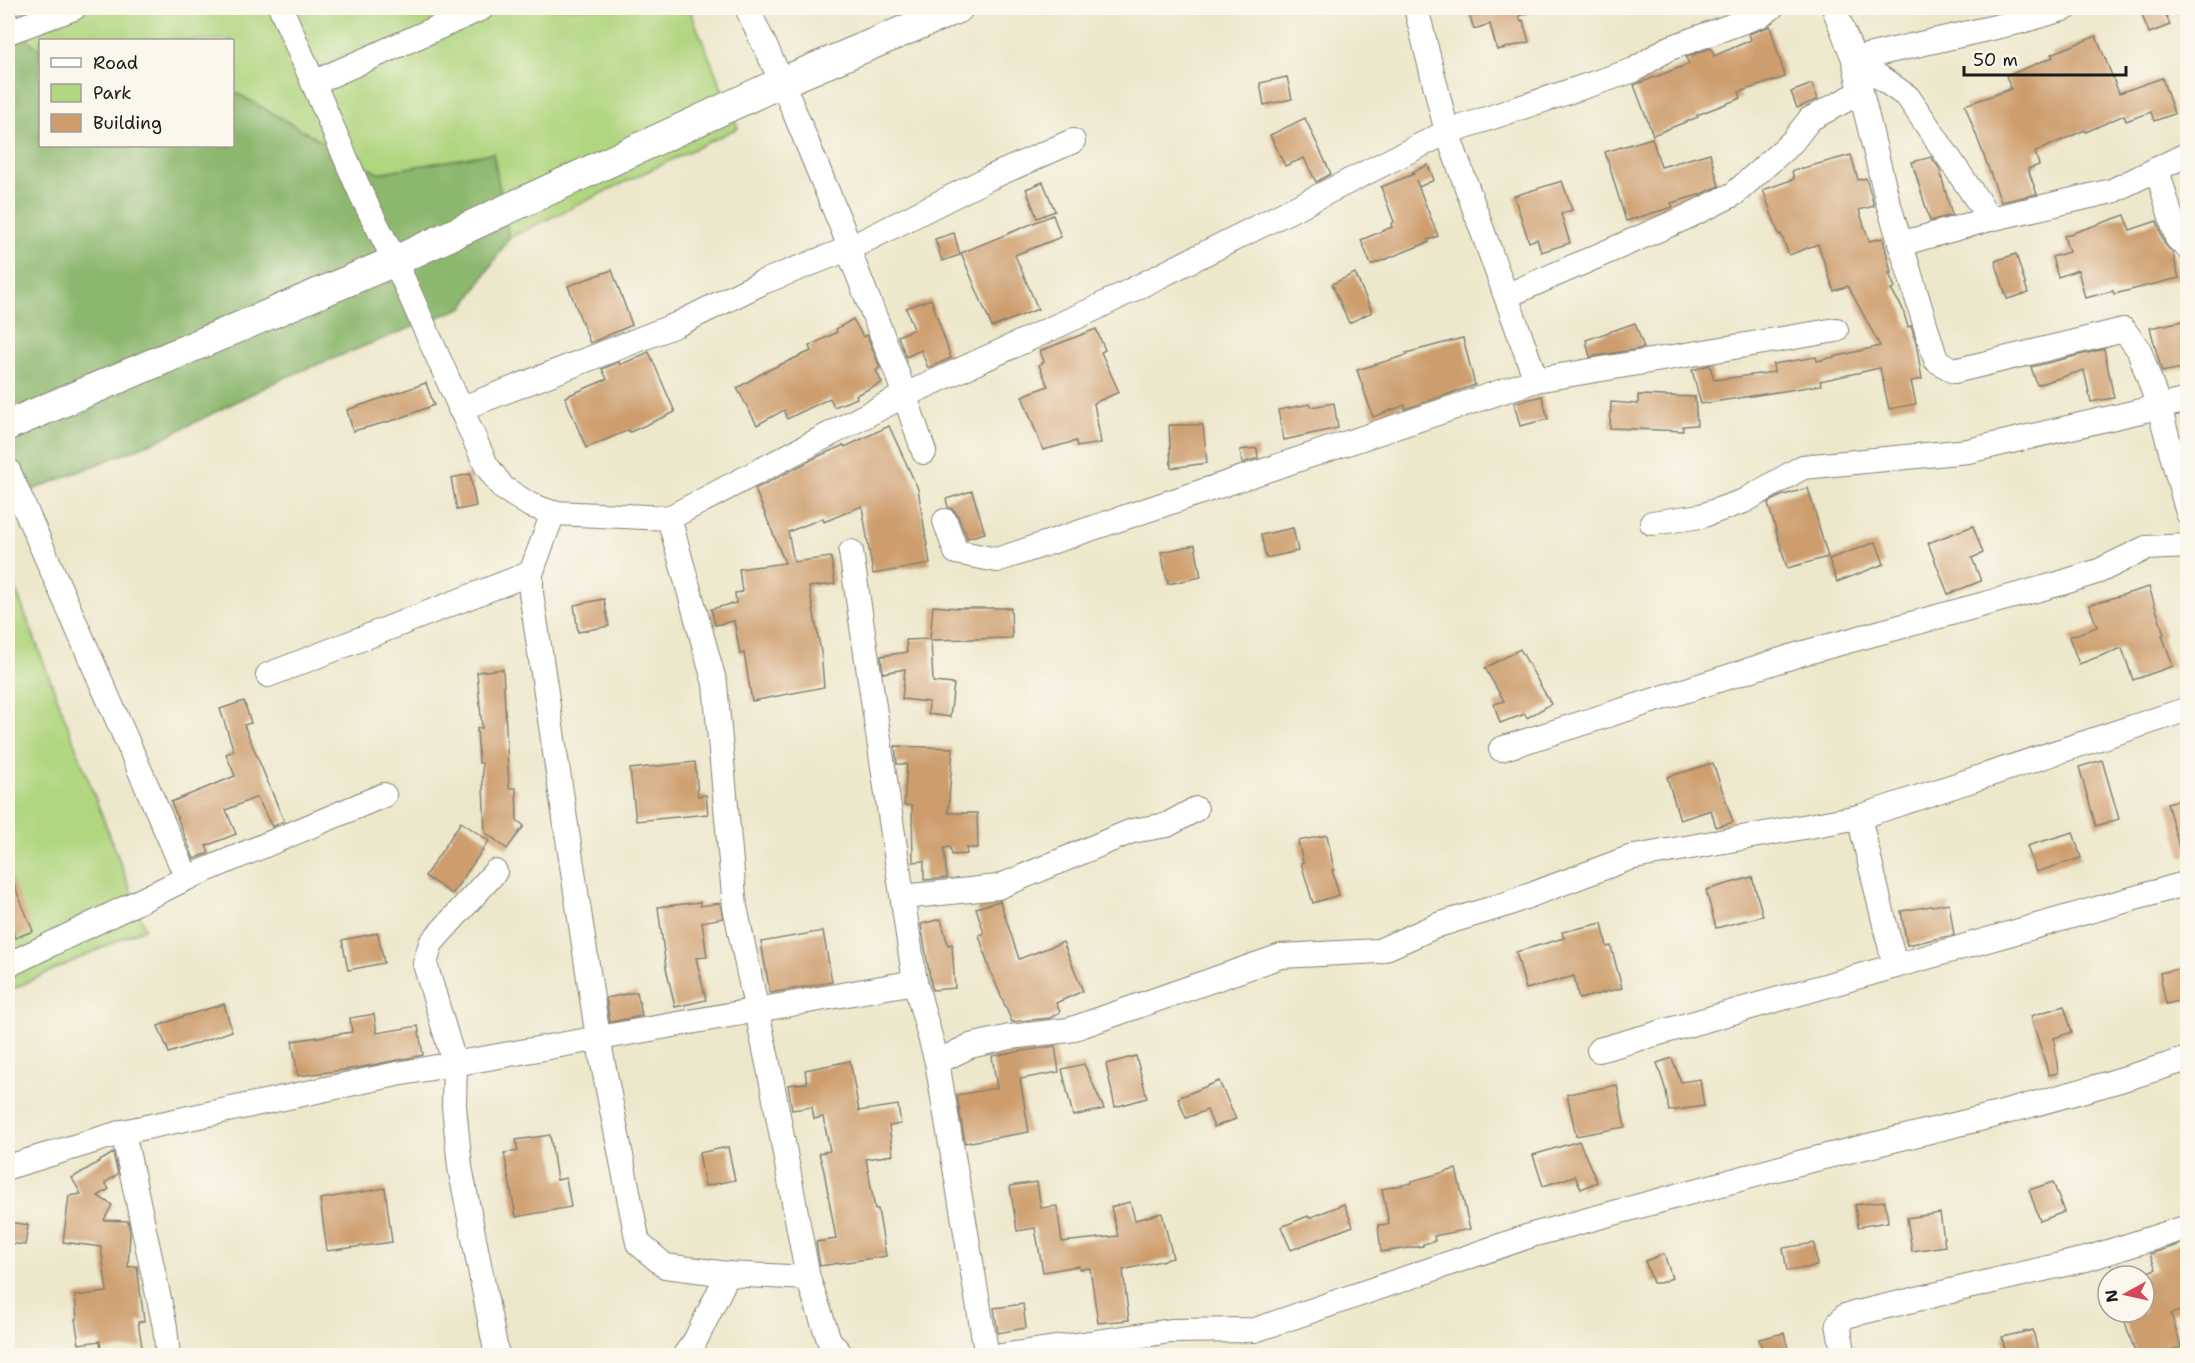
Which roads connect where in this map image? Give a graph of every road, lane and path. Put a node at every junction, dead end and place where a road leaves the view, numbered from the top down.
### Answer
1 (74, 8) edge
2 (281, 8) edge
3 (482, 8) edge
4 (747, 8) edge
5 (958, 8) edge
6 (1416, 8) edge
7 (1771, 8) edge
8 (1834, 8) edge
9 (2066, 8) edge
10 (8, 32) edge
11 (1854, 59) junction
12 (782, 82) junction
13 (313, 83) junction
14 (1861, 93) junction
15 (1447, 132) junction
16 (1073, 141) dead end
17 (2187, 154) edge
18 (2157, 169) junction
19 (1990, 219) junction
20 (1900, 244) junction
21 (2187, 248) edge
22 (848, 249) junction
23 (395, 261) junction
24 (1506, 296) junction
25 (1836, 330) dead end
26 (1536, 380) junction
27 (903, 396) junction
28 (2187, 400) edge
29 (2159, 407) junction
30 (460, 409) junction
31 (8, 425) edge
32 (924, 452) dead end
33 (8, 470) edge
34 (553, 513) junction
35 (2187, 513) edge
36 (669, 518) junction
37 (945, 520) dead end
38 (1652, 523) dead end
39 (2187, 546) edge
40 (851, 552) dead end
41 (531, 573) junction
42 (268, 675) dead end
43 (2187, 709) edge
44 (1501, 749) dead end
45 (384, 795) dead end
46 (1196, 809) dead end
47 (1859, 817) junction
48 (495, 872) dead end
49 (187, 878) junction
50 (2187, 883) edge
51 (903, 897) junction
52 (8, 965) edge
53 (1895, 966) junction
54 (915, 982) junction
55 (756, 1009) junction
56 (598, 1038) junction
57 (1599, 1050) dead end
58 (2187, 1059) edge
59 (938, 1062) junction
60 (455, 1065) junction
61 (123, 1132) junction
62 (8, 1167) edge
63 (2187, 1227) edge
64 (728, 1274) junction
65 (808, 1278) junction
66 (168, 1356) edge
67 (497, 1356) edge
68 (684, 1356) edge
69 (842, 1356) edge
70 (987, 1356) edge
71 (1001, 1356) edge
72 (1844, 1356) edge

1 - 10 street
2 - 13 street
3 - 13 street
4 - 12 street
5 - 12 street
6 - 15 street
7 - 15 street
8 - 11 street
9 - 11 street
11 - 14 street
11 - 19 street
12 - 22 street
12 - 23 street
13 - 23 street
14 - 20 street
14 - 24 street
15 - 24 street
15 - 27 street
16 - 22 street
17 - 18 street
18 - 19 street
18 - 21 street
19 - 20 street
20 - 29 street
22 - 27 street
22 - 30 street
23 - 30 street
23 - 31 street
24 - 26 street
25 - 26 street
26 - 37 street
27 - 32 street
27 - 36 street
28 - 29 street
29 - 35 street
29 - 38 street
30 - 34 street
33 - 49 street
34 - 36 street
34 - 41 street
36 - 55 street
39 - 44 street
40 - 51 street
41 - 42 street
41 - 56 street
43 - 47 street
45 - 49 street
46 - 51 street
47 - 53 street
47 - 59 street
48 - 60 street
49 - 52 street
50 - 53 street
51 - 54 street
53 - 57 street
54 - 55 street
54 - 59 street
55 - 56 street
55 - 65 street
56 - 60 street
56 - 64 street
58 - 71 street
59 - 70 street
60 - 61 street
60 - 67 street
61 - 62 street
61 - 66 street
63 - 72 street
64 - 65 street
64 - 68 street
65 - 69 street

